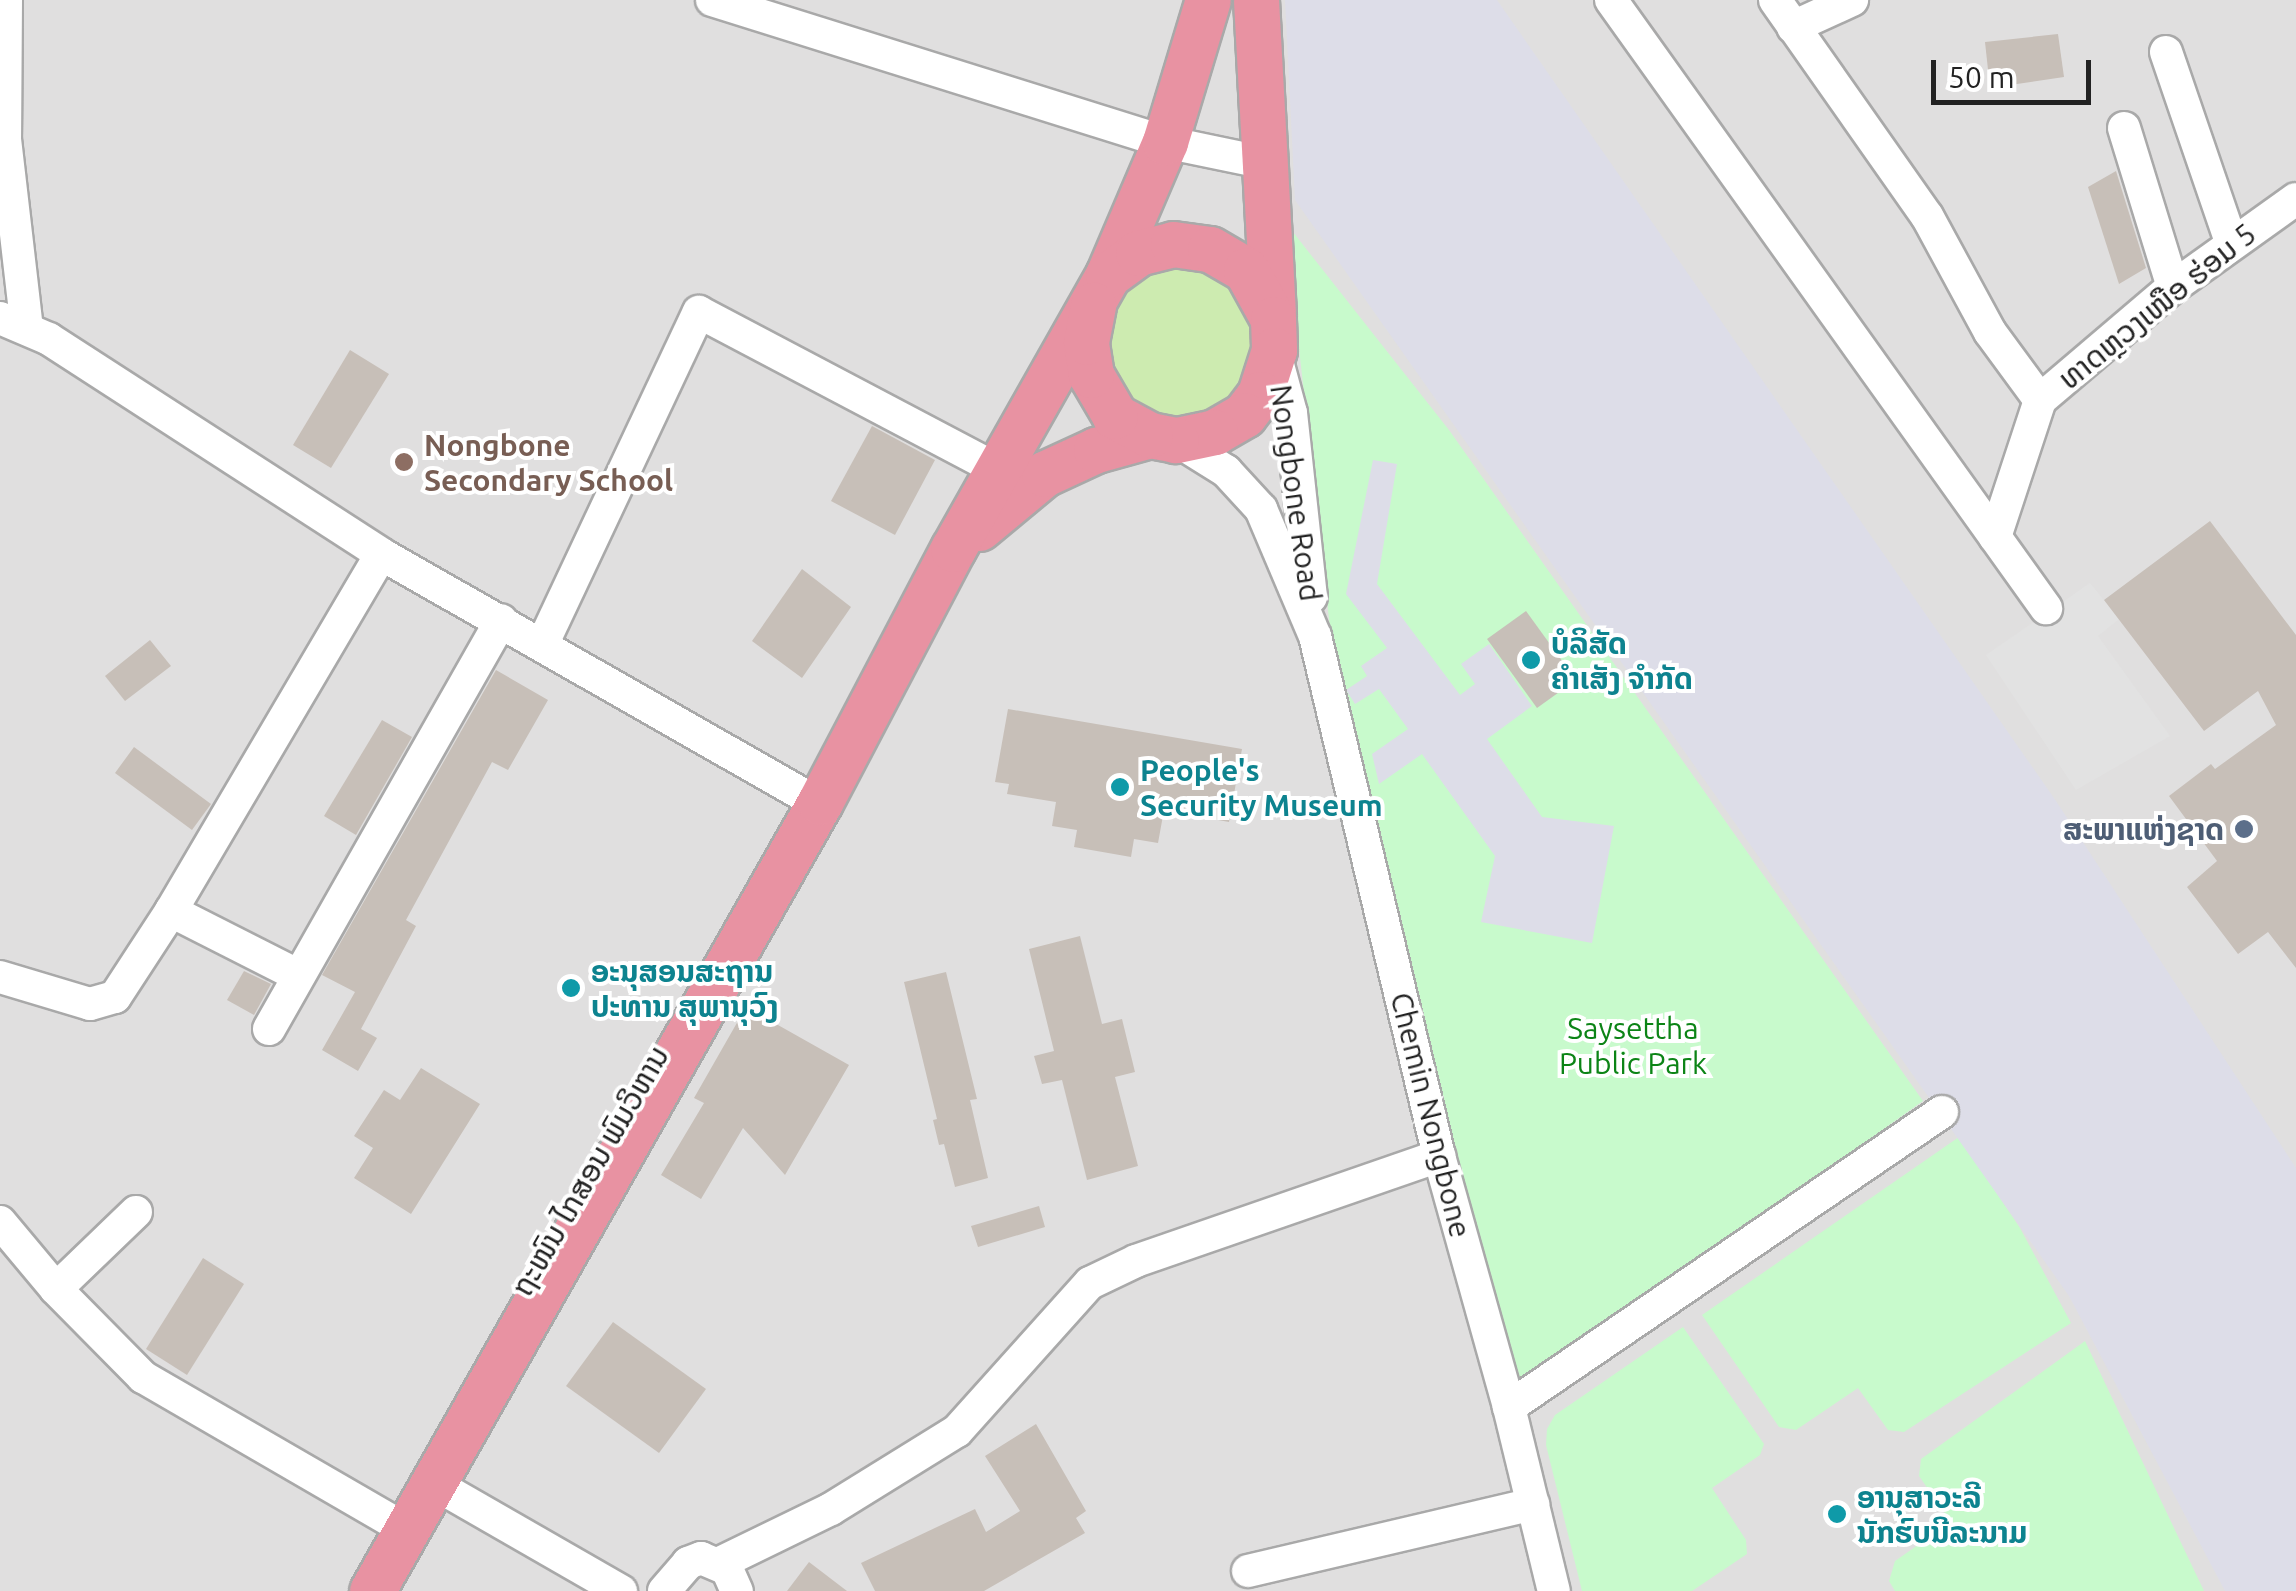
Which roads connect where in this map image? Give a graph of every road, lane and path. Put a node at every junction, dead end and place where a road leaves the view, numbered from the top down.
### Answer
1 (6, 0) edge
2 (712, 0) edge
3 (1208, 0) edge
4 (1256, 0) edge
5 (1611, 0) edge
6 (1852, 0) edge
7 (1784, 14) edge
8 (2166, 52) dead end
9 (2124, 128) dead end
10 (1165, 142) junction
11 (1262, 162) junction
12 (2296, 199) edge
13 (2232, 242) junction
14 (2173, 286) junction
15 (1100, 290) junction
16 (13, 324) edge
17 (1274, 335) junction
18 (2040, 400) junction
19 (1163, 437) junction
20 (1000, 471) junction
21 (1995, 537) junction
22 (953, 549) junction
23 (382, 554) junction
24 (2046, 608) dead end
25 (501, 620) junction
26 (1315, 636) junction
27 (544, 643) junction
28 (804, 795) junction
29 (171, 911) junction
30 (297, 975) junction
31 (0, 977) edge
32 (269, 1029) dead end
33 (1942, 1112) dead end
34 (1439, 1156) junction
35 (136, 1212) dead end
36 (0, 1222) edge
37 (56, 1289) junction
38 (1509, 1407) junction
39 (433, 1483) junction
40 (1533, 1504) junction
41 (391, 1521) junction
42 (718, 1564) junction
43 (1248, 1571) dead end
44 (353, 1591) edge
45 (372, 1591) edge
46 (621, 1591) edge
47 (664, 1591) edge
48 (737, 1591) edge
49 (1554, 1591) edge

1 - 16 street
2 - 10 street
3 - 10 highway, ຖະໜົນ ໄກສອນ ພົມວິຫານ
4 - 11 highway
5 - 21 street
6 - 7 street
7 - 18 street
8 - 13 street
9 - 14 street
10 - 11 street
10 - 15 highway, ຖະໜົນ ໄກສອນ ພົມວິຫານ
11 - 17 highway
12 - 13 street, ທາດຫຼວງເໜືອ ຮ່ອມ 5
13 - 14 street, ທາດຫຼວງເໜືອ ຮ່ອມ 5
14 - 18 street, ທາດຫຼວງເໜືອ ຮ່ອມ 5
15 - 17 highway
15 - 19 highway
15 - 20 highway, ຖະໜົນ ໄກສອນ ພົມວິຫານ
16 - 23 street
17 - 19 highway
17 - 26 street, Nongbone Road
18 - 21 street, ທາດຫຼວງເໜືອ ຮ່ອມ 5
19 - 22 highway, ຖະໜົນ ໄກສອນ ພົມວິຫານ
19 - 26 street
20 - 22 highway, ຖະໜົນ ໄກສອນ ພົມວິຫານ
20 - 27 street
21 - 24 street
22 - 28 highway, ຖະໜົນ ໄກສອນ ພົມວິຫານ
22 - 39 highway, ຖະໜົນ ໄກສອນ ພົມວິຫານ
23 - 25 street
23 - 29 street
25 - 27 street
25 - 30 street
26 - 34 street, Chemin Nongbone
27 - 28 street
28 - 41 highway, ຖະໜົນ ໄກສອນ ພົມວິຫານ
29 - 30 street
29 - 31 street
30 - 32 street
33 - 38 street
34 - 38 street, Chemin Nongbone
34 - 42 street
35 - 37 street
36 - 37 street
37 - 41 street
38 - 40 street, Chemin Nongbone
39 - 45 highway, ຖະໜົນ ໄກສອນ ພົມວິຫານ
39 - 46 street
40 - 43 street
40 - 49 street, Chemin Nongbone
41 - 44 highway, ຖະໜົນ ໄກສອນ ພົມວິຫານ
42 - 47 street
42 - 48 street

